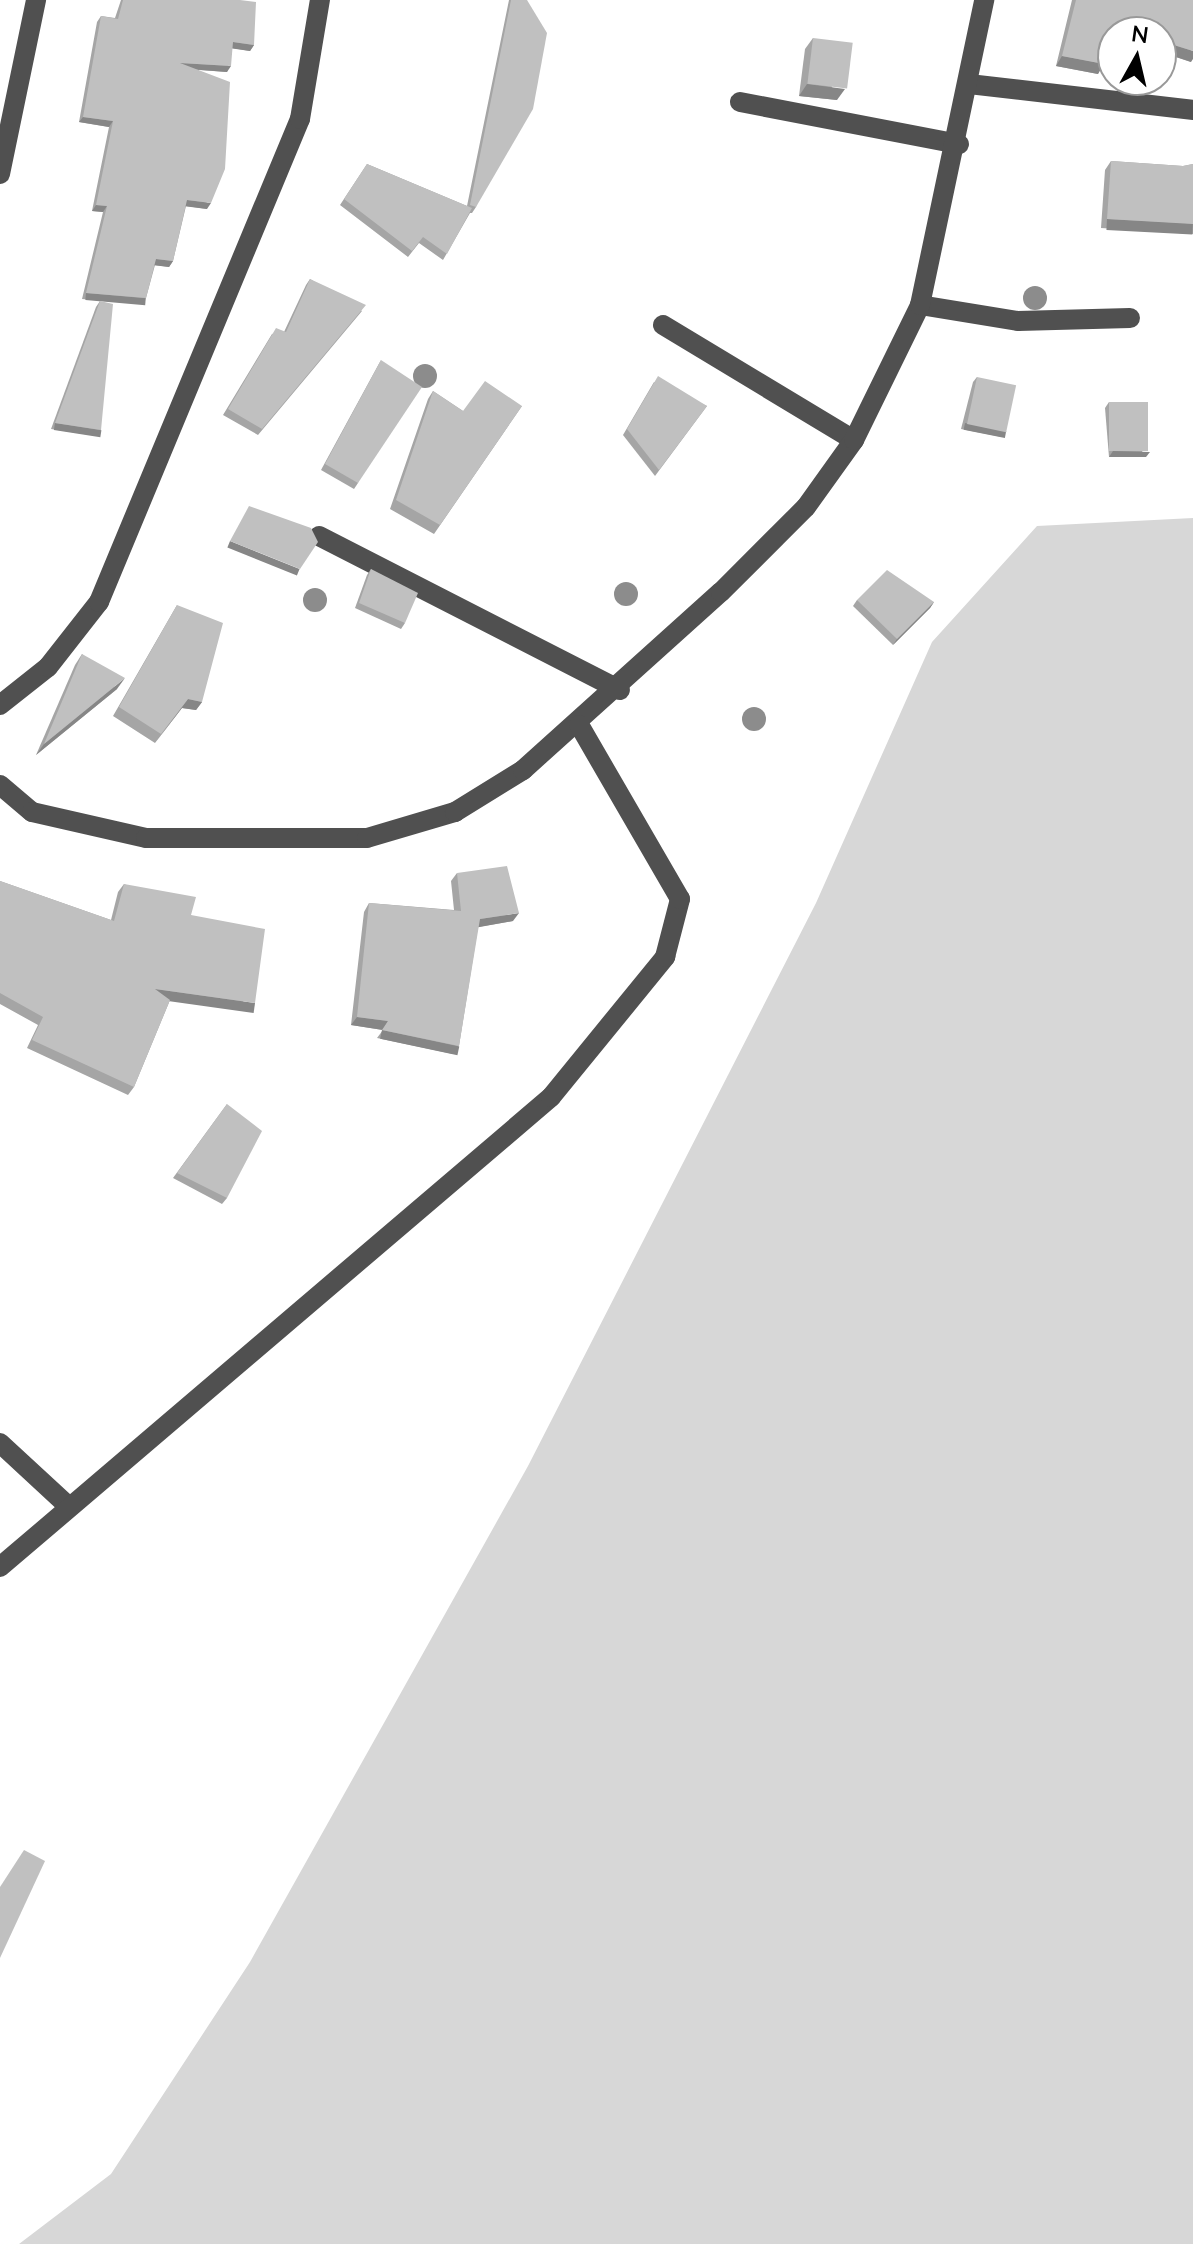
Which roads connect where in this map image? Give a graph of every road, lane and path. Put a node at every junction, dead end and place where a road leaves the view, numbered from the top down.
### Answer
1 (36, 0) edge
2 (320, 0) edge
3 (984, 0) edge
4 (969, 84) junction
5 (740, 102) dead end
6 (1193, 110) edge
7 (959, 144) junction
8 (0, 174) edge
9 (920, 305) junction
10 (1130, 318) dead end
11 (663, 325) dead end
12 (854, 440) junction
13 (319, 536) edge
14 (620, 690) junction
15 (0, 705) edge
16 (579, 725) junction
17 (0, 785) edge
18 (0, 1443) edge
19 (66, 1504) junction
20 (0, 1567) edge

1 - 8 street
2 - 15 street
3 - 4 street
4 - 6 street
4 - 7 street
5 - 7 street
7 - 9 street
9 - 10 street
9 - 12 street
11 - 12 street
12 - 14 street
13 - 14 street
14 - 16 street
16 - 17 street
16 - 19 street
18 - 19 street
19 - 20 street

